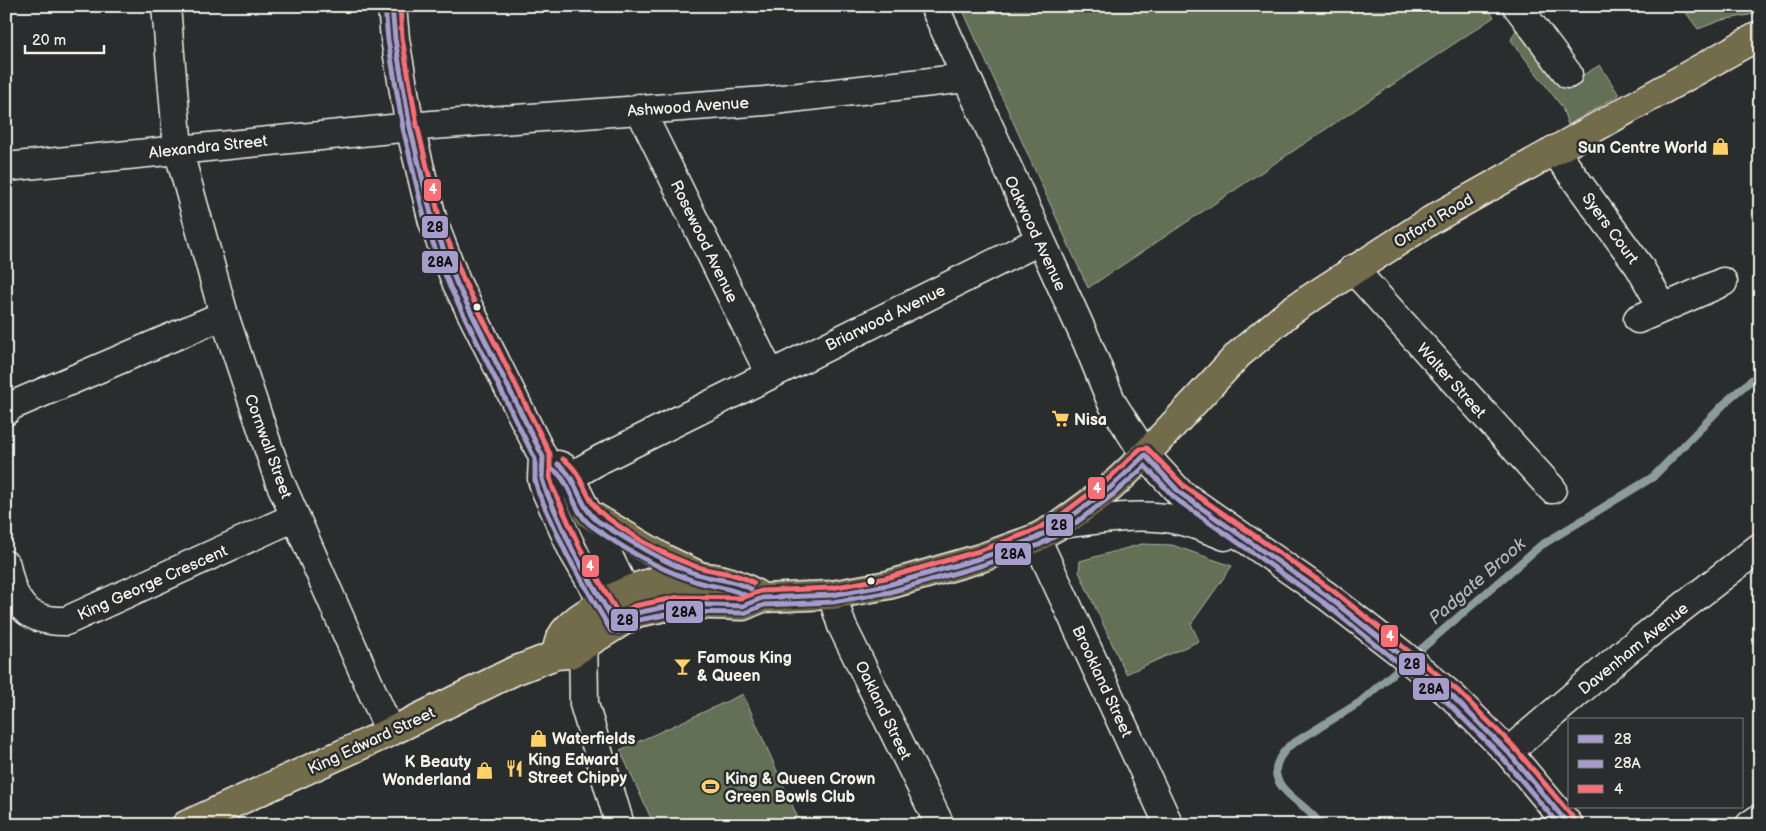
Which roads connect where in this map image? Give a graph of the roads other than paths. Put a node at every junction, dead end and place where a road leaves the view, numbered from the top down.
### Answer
1 (166, 6) edge
2 (392, 6) edge
3 (934, 6) edge
4 (1517, 6) edge
5 (1760, 35) edge
6 (1568, 74) dead end
7 (966, 78) junction
8 (639, 108) junction
9 (410, 127) junction
10 (178, 149) junction
11 (1554, 150) junction
12 (6, 167) edge
13 (1039, 241) junction
14 (1353, 269) junction
15 (1723, 282) dead end
16 (224, 315) junction
17 (770, 374) junction
18 (6, 411) edge
19 (1145, 455) junction
20 (543, 457) junction
21 (570, 478) junction
22 (1552, 489) dead end
23 (546, 491) junction
24 (589, 514) junction
25 (295, 517) junction
26 (1061, 524) junction
27 (1036, 538) junction
28 (1760, 547) edge
29 (1259, 550) junction
30 (6, 565) edge
31 (702, 576) junction
32 (832, 595) junction
33 (762, 598) junction
34 (613, 609) junction
35 (584, 646) junction
36 (556, 655) junction
37 (390, 732) junction
38 (1508, 752) junction
39 (1760, 818) edge
40 (186, 825) edge
41 (620, 825) edge
42 (940, 825) edge
43 (1169, 825) edge
44 (1568, 825) edge
45 (1750, 825) edge

1 - 10 street, Cornwall Street
2 - 9 street
3 - 7 street, Oakwood Avenue
4 - 6 street
5 - 11 main road, Orford Road
7 - 8 street, Ashwood Avenue
7 - 13 street, Oakwood Avenue
8 - 9 street, Ashwood Avenue
8 - 17 street, Rosewood Avenue
9 - 10 street, Alexandra Street
9 - 20 street
10 - 12 street, Alexandra Street
10 - 16 street, Cornwall Street
11 - 14 main road, Orford Road
11 - 15 street, Syers Court
13 - 17 street, Briarwood Avenue
13 - 19 street, Oakwood Avenue
14 - 19 main road, Orford Road
14 - 22 street, Walter Street
16 - 18 street
16 - 25 street, Cornwall Street
17 - 21 street, Briarwood Avenue
19 - 26 main road, Orford Road
19 - 29 street, Oakwood Avenue
20 - 21 street
20 - 23 street
21 - 23 street, Briarwood Avenue
21 - 24 street
23 - 34 street
24 - 31 main road
24 - 34 street
25 - 30 street, King George Crescent
25 - 37 street, Cornwall Street
26 - 27 main road, Orford Road
26 - 29 street
27 - 32 main road, Orford Road
27 - 43 street, Brookland Street
28 - 38 street, Davenham Avenue
29 - 38 street
31 - 33 main road
31 - 34 main road
32 - 33 main road, Orford Road
32 - 42 street, Oakland Street
33 - 34 main road, Orford Road
34 - 35 main road, King Edward Street
34 - 36 main road
35 - 36 main road, King Edward Street
35 - 41 street
36 - 37 main road, King Edward Street
37 - 40 main road, King Edward Street
38 - 44 street
39 - 45 street

